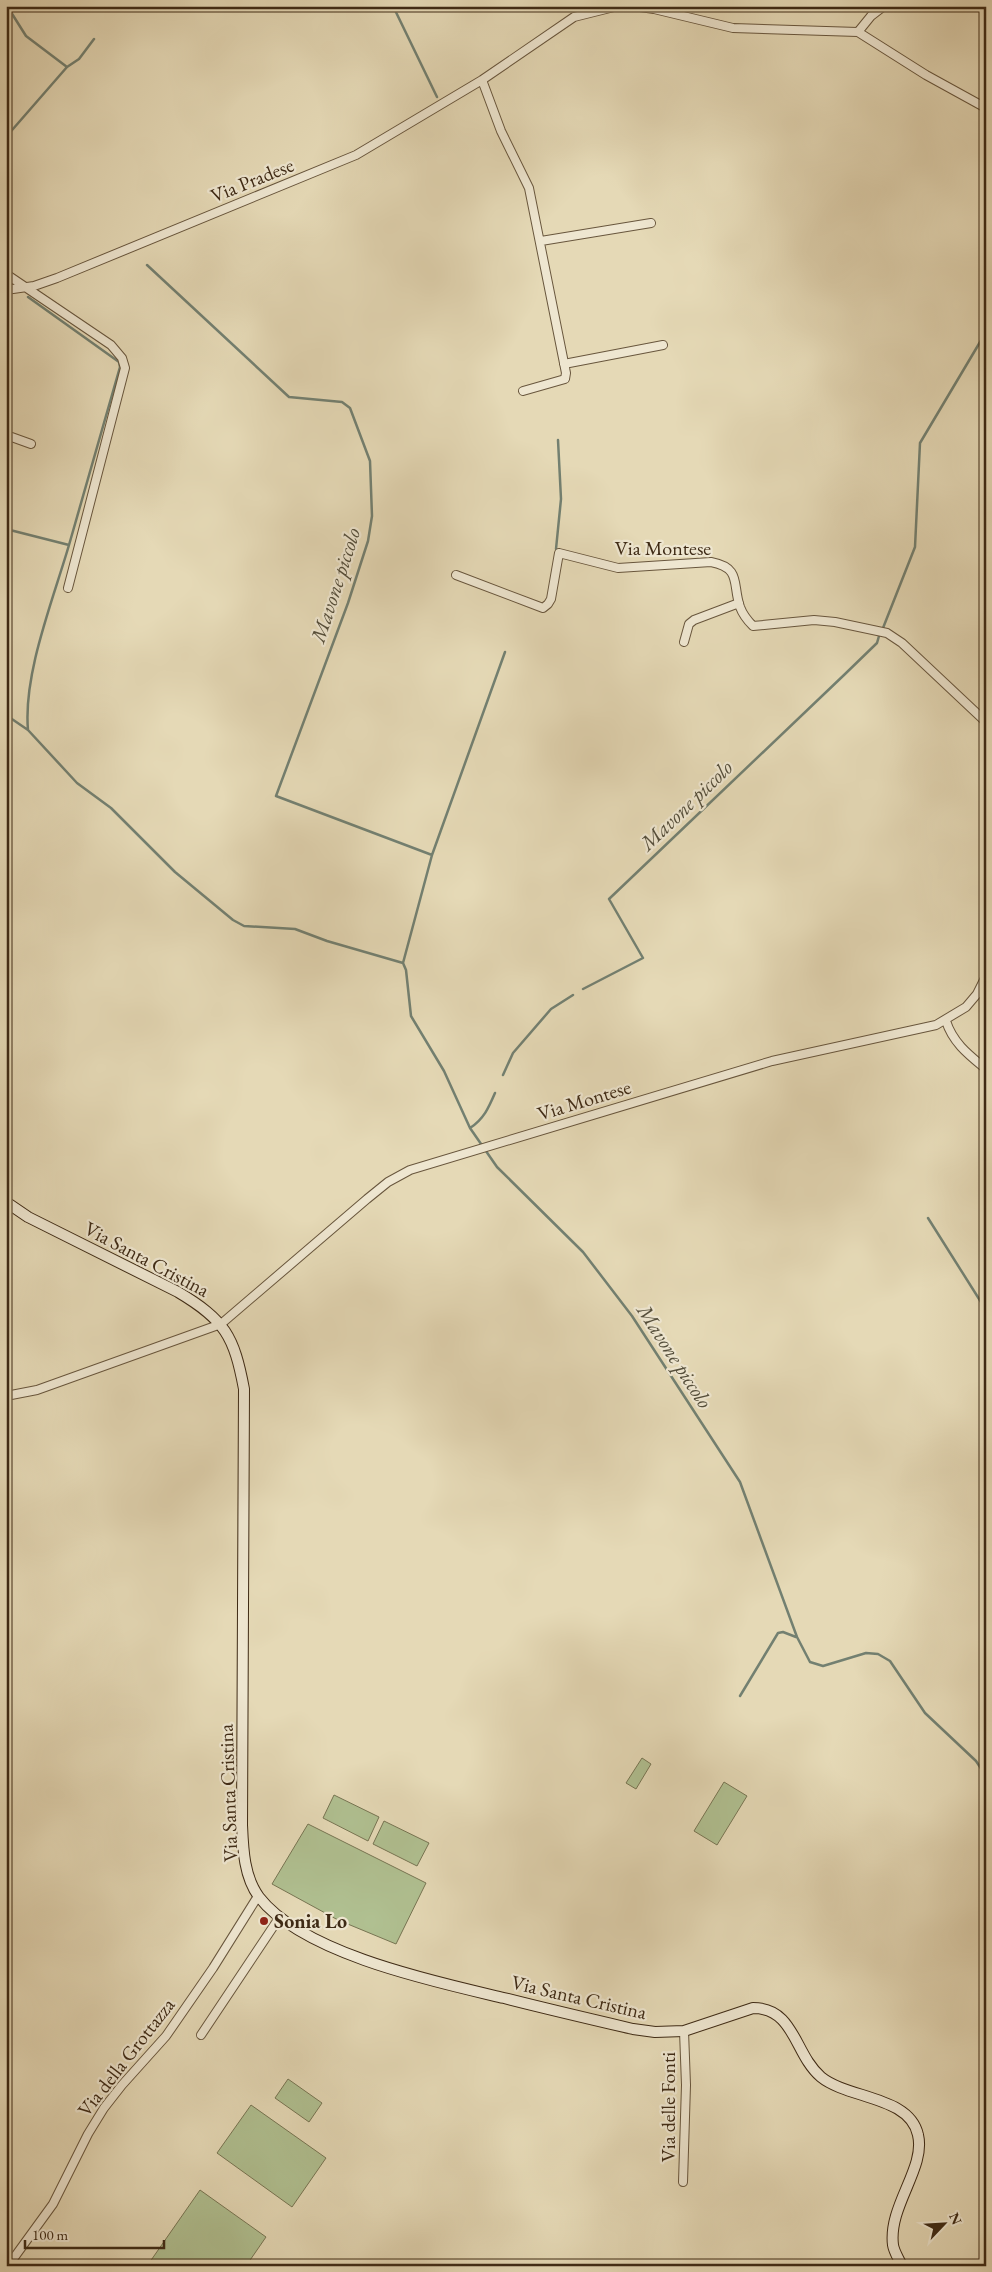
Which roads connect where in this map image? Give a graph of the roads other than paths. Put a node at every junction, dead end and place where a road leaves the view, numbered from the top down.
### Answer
1 (618, 6) edge
2 (634, 6) edge
3 (884, 6) edge
4 (603, 8) edge
5 (858, 32) junction
6 (482, 80) junction
7 (986, 108) edge
8 (651, 223) dead end
9 (541, 242) junction
10 (6, 274) edge
11 (24, 287) junction
12 (6, 290) edge
13 (663, 345) dead end
14 (564, 364) junction
15 (523, 391) dead end
16 (6, 435) edge
17 (30, 444) dead end
18 (456, 575) dead end
19 (68, 588) dead end
20 (739, 603) junction
21 (684, 642) dead end
22 (986, 722) edge
23 (986, 976) edge
24 (946, 1021) junction
25 (986, 1069) edge
26 (6, 1202) edge
27 (221, 1324) junction
28 (6, 1396) edge
29 (258, 1896) junction
30 (279, 1918) junction
31 (684, 2031) junction
32 (201, 2035) dead end
33 (684, 2182) dead end
34 (8, 2266) edge
35 (902, 2266) edge

1 - 4 street, Via Pradese
2 - 5 street
3 - 5 street
4 - 6 street, Via Pradese
5 - 7 street
6 - 9 street
6 - 11 street, Via Pradese
8 - 9 street
9 - 14 street
10 - 11 street
11 - 12 street, Via Pradese
11 - 19 street
13 - 14 street
14 - 15 street
16 - 17 street
18 - 20 street, Via Montese
20 - 21 street
20 - 22 street, Via Montese
23 - 24 street, Via Montese
24 - 25 street
24 - 27 street, Via Montese
26 - 27 street, Via Santa Cristina
27 - 28 street
27 - 29 street, Via Santa Cristina
29 - 30 street, Via Santa Cristina
29 - 34 street, Via della Grottazza
30 - 31 street, Via Santa Cristina
30 - 32 street
31 - 33 street, Via delle Fonti
31 - 35 street, Via Santa Cristina

